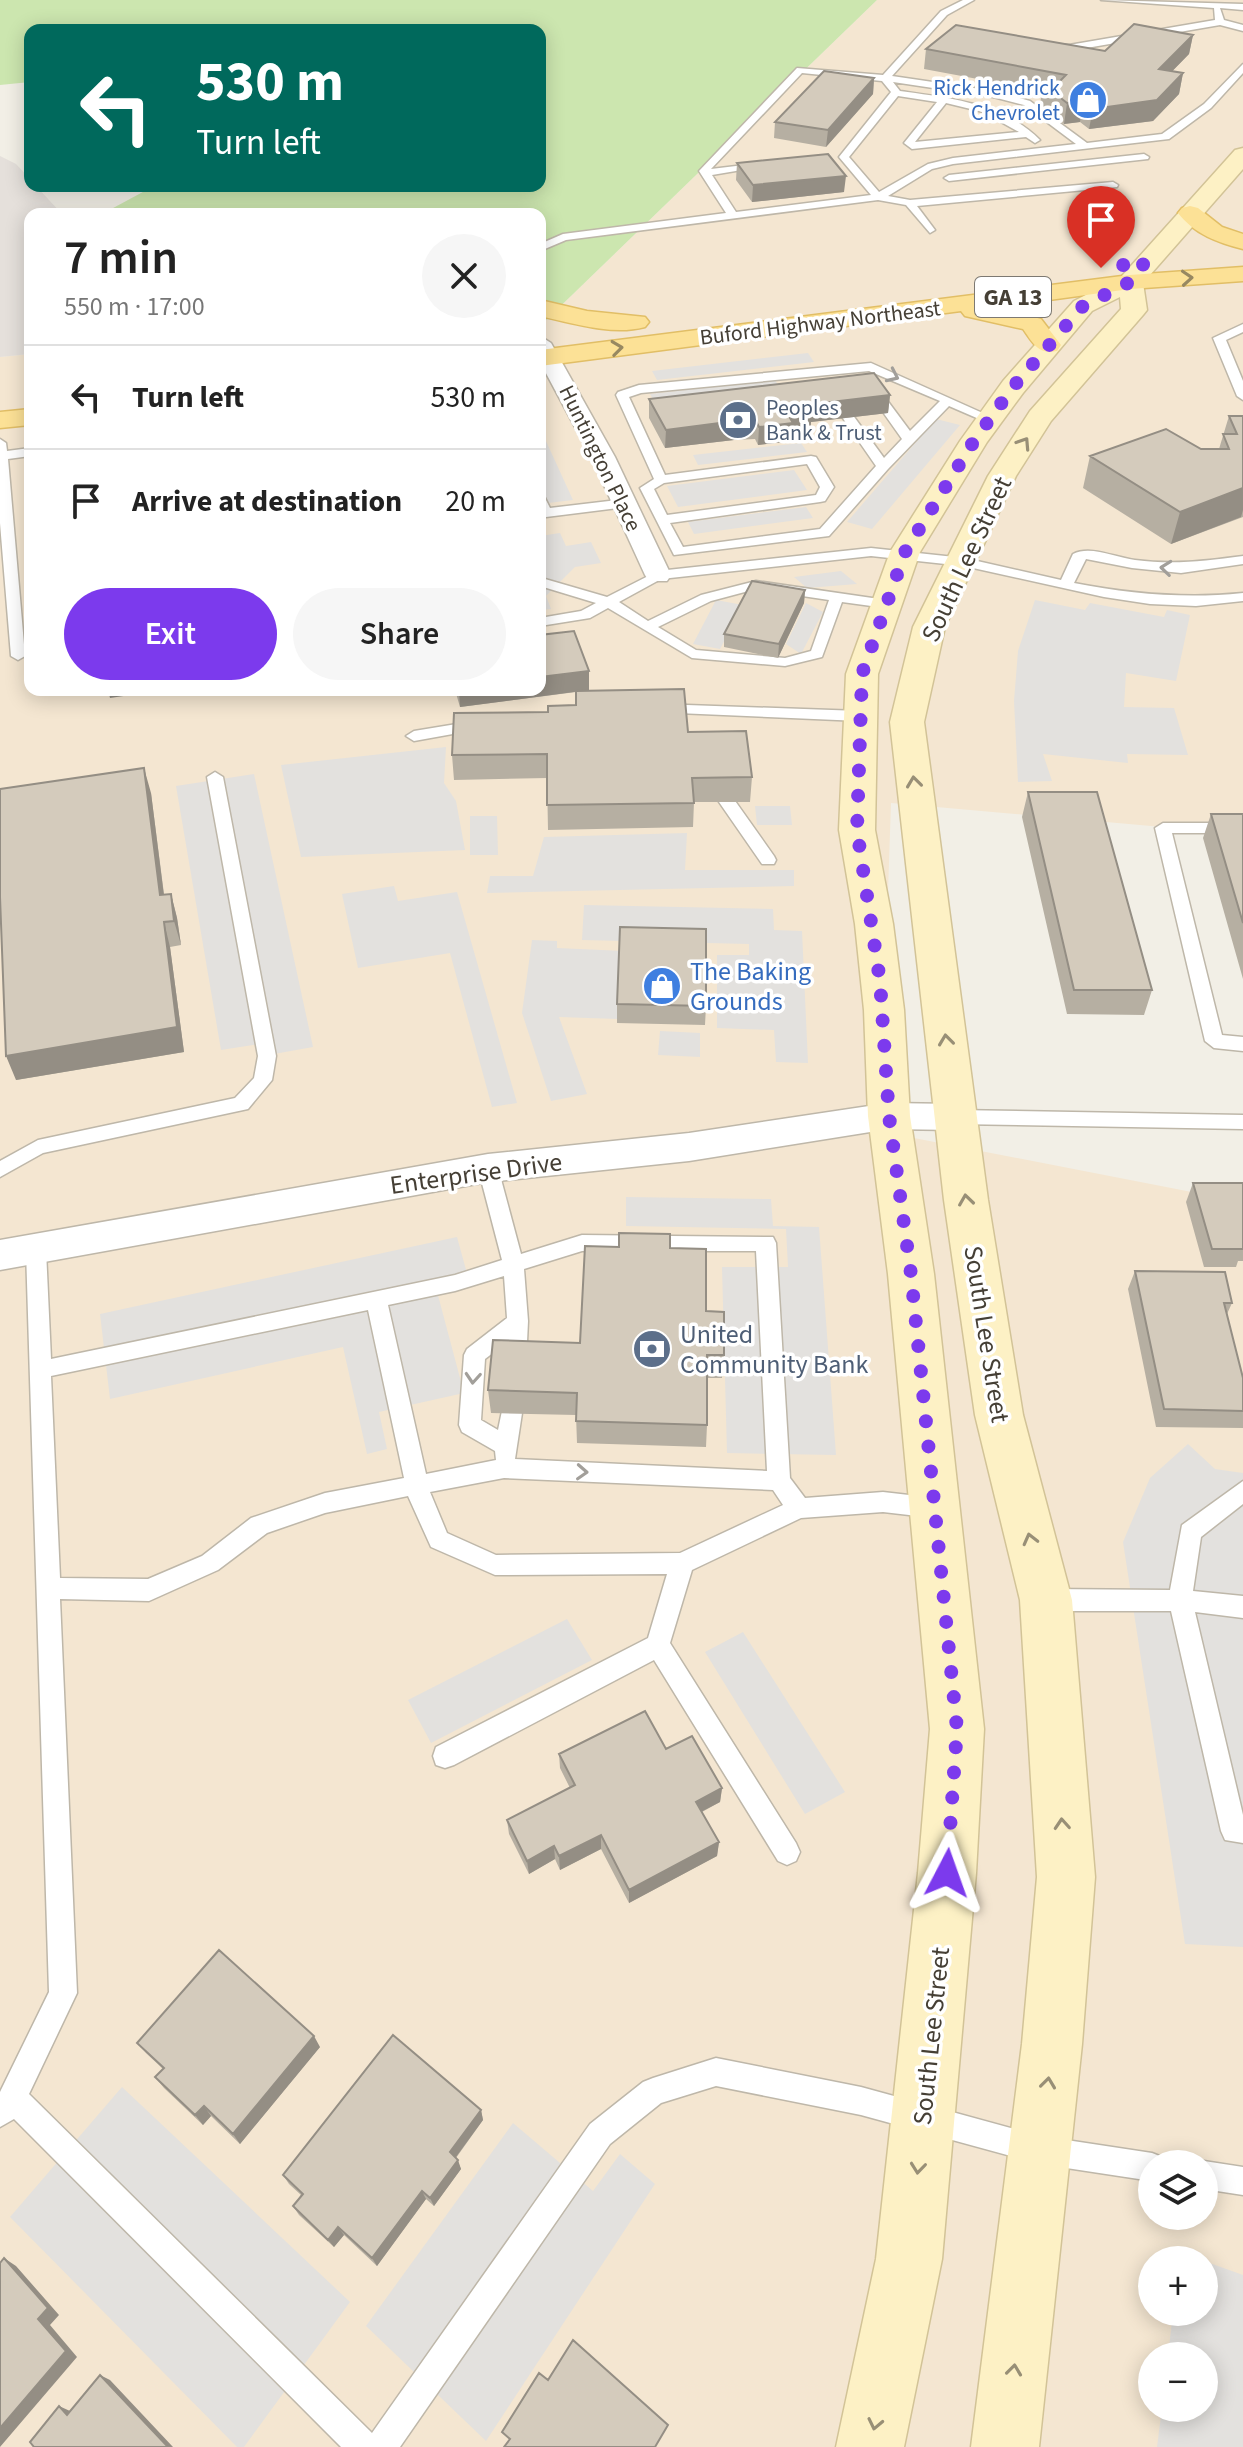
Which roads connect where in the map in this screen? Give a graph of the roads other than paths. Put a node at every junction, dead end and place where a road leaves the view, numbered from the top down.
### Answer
1 (970, 0) edge
2 (1105, 0) edge
3 (1204, 0) edge
4 (1243, 7) edge
5 (1217, 8) junction
6 (1220, 22) junction
7 (1243, 28) edge
8 (927, 32) junction
9 (943, 34) edge
10 (1038, 45) edge
11 (1243, 67) edge
12 (885, 78) junction
13 (895, 93) junction
14 (943, 100) junction
15 (1029, 134) junction
16 (1085, 146) junction
17 (1047, 150) junction
18 (1243, 155) edge
19 (844, 157) junction
20 (1144, 157) dead end
21 (829, 159) edge
22 (767, 166) edge
23 (705, 173) junction
24 (949, 178) dead end
25 (1113, 185) dead end
26 (878, 197) junction
27 (910, 203) junction
28 (1190, 213) junction
29 (733, 215) junction
30 (930, 230) dead end
31 (1243, 242) edge
32 (546, 245) edge
33 (1243, 255) edge
34 (1138, 272) junction
35 (1243, 274) edge
36 (546, 309) edge
37 (896, 313) junction
38 (636, 322) junction
39 (1243, 328) edge
40 (1048, 345) junction
41 (546, 347) edge
42 (546, 348) edge
43 (546, 355) edge
44 (858, 369) junction
45 (24, 393) edge
46 (0, 395) edge
47 (1243, 396) edge
48 (946, 402) junction
49 (848, 417) edge
50 (24, 418) edge
51 (990, 419) junction
52 (0, 420) edge
53 (909, 439) junction
54 (0, 443) edge
55 (24, 453) edge
56 (1, 456) edge
57 (883, 466) junction
58 (661, 480) junction
59 (626, 503) junction
60 (546, 513) edge
61 (662, 520) junction
62 (824, 533) junction
63 (679, 552) junction
64 (905, 552) junction
65 (837, 555) junction
66 (1243, 560) edge
67 (960, 561) junction
68 (658, 575) junction
69 (546, 579) edge
70 (1067, 583) junction
71 (837, 597) junction
72 (1243, 597) edge
73 (608, 602) junction
74 (886, 604) junction
75 (546, 621) edge
76 (647, 627) junction
77 (18, 656) dead end
78 (639, 709) edge
79 (860, 716) junction
80 (503, 721) edge
81 (414, 736) dead end
82 (215, 777) dead end
83 (727, 802) edge
84 (1243, 828) edge
85 (768, 860) dead end
86 (1243, 1044) edge
87 (889, 1116) junction
88 (955, 1117) junction
89 (1243, 1122) edge
90 (488, 1168) junction
91 (0, 1170) edge
92 (18, 1253) edge
93 (514, 1266) junction
94 (376, 1299) junction
95 (518, 1321) junction
96 (515, 1363) edge
97 (40, 1370) junction
98 (511, 1413) edge
99 (505, 1457) junction
100 (779, 1481) junction
101 (418, 1487) junction
102 (1243, 1491) edge
103 (799, 1508) junction
104 (935, 1508) junction
105 (682, 1563) junction
106 (48, 1588) junction
107 (1046, 1600) junction
108 (1180, 1600) junction
109 (1243, 1607) edge
110 (658, 1645) junction
111 (445, 1756) dead end
112 (1243, 1830) edge
113 (787, 1852) dead end
114 (6, 2106) edge
115 (923, 2118) junction
116 (1040, 2150) junction
117 (1138, 2165) edge
118 (1218, 2177) edge
119 (1243, 2181) edge
120 (363, 2447) edge
121 (381, 2447) edge
122 (870, 2447) edge
123 (1005, 2447) edge

1 - 8 lane
2 - 5 lane
3 - 5 lane
4 - 5 lane
5 - 6 lane
6 - 7 lane
6 - 10 lane
8 - 9 lane
8 - 12 lane
11 - 16 lane
12 - 13 lane
12 - 16 lane
12 - 23 lane
13 - 14 lane
13 - 19 lane
14 - 15 lane
14 - 15 lane
15 - 17 lane
16 - 17 lane
17 - 26 lane
18 - 28 main road, South Lee Street
19 - 21 lane
19 - 26 lane
20 - 24 lane
22 - 23 lane
23 - 29 lane
25 - 27 lane
26 - 27 lane
26 - 29 lane
27 - 30 lane
28 - 31 main road
28 - 34 main road, South Lee Street
29 - 32 lane
33 - 34 main road, GA 13
34 -> 35 main road, Buford Highway Northeast / GA 13
34 - 37 main road, Buford Highway Northeast / GA 13
34 - 38 main road, GA 13
34 - 40 main road, South Lee Street
67 -> 34 main road, South Lee Street
36 - 38 main road
37 - 40 main road
42 -> 37 main road, Buford Highway Northeast / GA 13
38 - 41 main road, GA 13
39 - 47 lane
40 - 51 main road, South Lee Street
43 - 59 street, Huntington Place
44 -> 48 lane
44 - 53 lane
44 - 58 lane
45 - 46 main road
48 - 51 lane
48 - 53 lane
49 - 57 lane
50 - 52 main road
51 - 64 main road, South Lee Street
53 - 57 lane
54 - 56 lane
55 - 56 lane
56 - 77 lane
57 - 62 lane
58 - 61 lane
58 - 61 lane
59 - 60 lane
59 - 68 street, Huntington Place
61 - 63 lane
62 - 63 lane
62 - 65 lane
63 - 68 lane
64 - 65 lane
64 - 67 lane
64 - 74 main road, South Lee Street
65 - 68 lane
66 -> 70 lane
67 - 70 lane
88 -> 67 main road, South Lee Street
68 - 73 lane
69 - 73 lane
70 - 72 lane
71 - 74 lane
71 - 76 lane
71 - 76 lane
73 - 75 lane
73 - 76 lane
74 - 79 main road, South Lee Street
78 - 79 lane
79 - 87 main road, South Lee Street
80 - 81 lane
82 - 91 lane
83 - 85 lane
84 - 86 lane
87 - 88 street, Enterprise Drive
87 - 90 street, Enterprise Drive
87 - 104 main road, South Lee Street
88 - 89 lane
107 -> 88 main road, South Lee Street
90 - 92 street, Enterprise Drive
90 - 93 lane
92 - 97 lane
93 - 94 lane
93 - 95 lane
93 - 100 lane
94 - 97 lane
94 - 101 lane
95 - 96 lane
95 -> 99 lane
97 - 106 lane
98 - 99 lane
99 -> 100 lane
99 - 101 lane
100 - 103 lane
101 - 105 lane
101 - 106 lane
102 - 108 lane
103 - 104 lane
103 - 105 lane
104 - 115 main road, South Lee Street
105 - 110 lane
106 - 114 lane
107 - 108 lane
116 -> 107 main road, South Lee Street
108 - 109 lane
108 - 112 lane
110 - 111 lane
110 - 113 lane
114 - 120 lane
115 - 116 lane
115 - 121 lane
115 -> 122 main road, South Lee Street
116 - 117 lane
123 -> 116 main road, South Lee Street
118 - 119 lane

